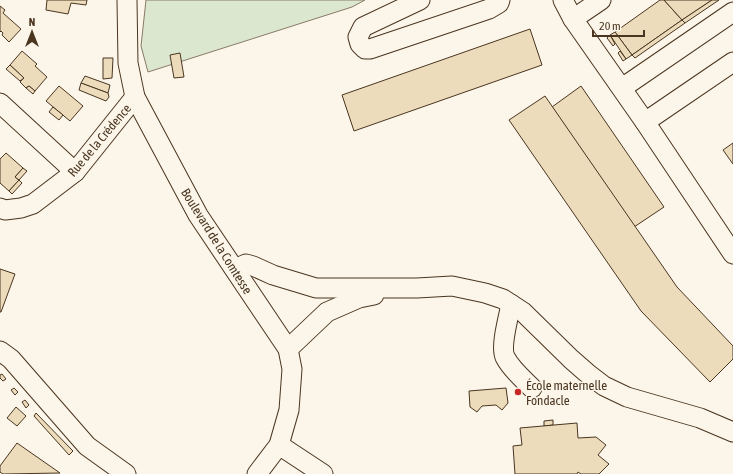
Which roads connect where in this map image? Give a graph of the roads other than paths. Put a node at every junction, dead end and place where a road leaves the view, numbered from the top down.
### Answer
1 (127, 0) edge
2 (420, 0) edge
3 (500, 0) edge
4 (563, 0) edge
5 (601, 0) edge
6 (733, 12) edge
7 (573, 19) junction
8 (733, 62) edge
9 (622, 88) junction
10 (135, 98) junction
11 (0, 103) edge
12 (645, 122) junction
13 (75, 172) junction
14 (0, 208) edge
15 (733, 254) edge
16 (235, 270) junction
17 (417, 288) junction
18 (511, 304) junction
19 (288, 349) junction
20 (0, 351) edge
21 (532, 388) dead end
22 (733, 432) edge
23 (279, 445) junction
24 (126, 474) edge
25 (257, 474) edge
26 (323, 474) edge

1 - 10 street, Boulevard de la Comtesse
2 - 3 street
4 - 7 street
5 - 7 street
6 - 9 street
7 - 9 street
8 - 12 street
9 - 12 street
10 - 13 street, Rue de la Crédence
10 - 16 street, Boulevard de la Comtesse
11 - 13 street
12 - 15 street
13 - 14 street, Rue de la Crédence
16 - 17 street
16 - 19 street, Boulevard de la Comtesse
17 - 18 street
17 - 19 street
18 - 21 street
18 - 22 street
19 - 23 street, Boulevard de la Comtesse
20 - 24 street
23 - 25 street, Boulevard de la Comtesse
23 - 26 street

